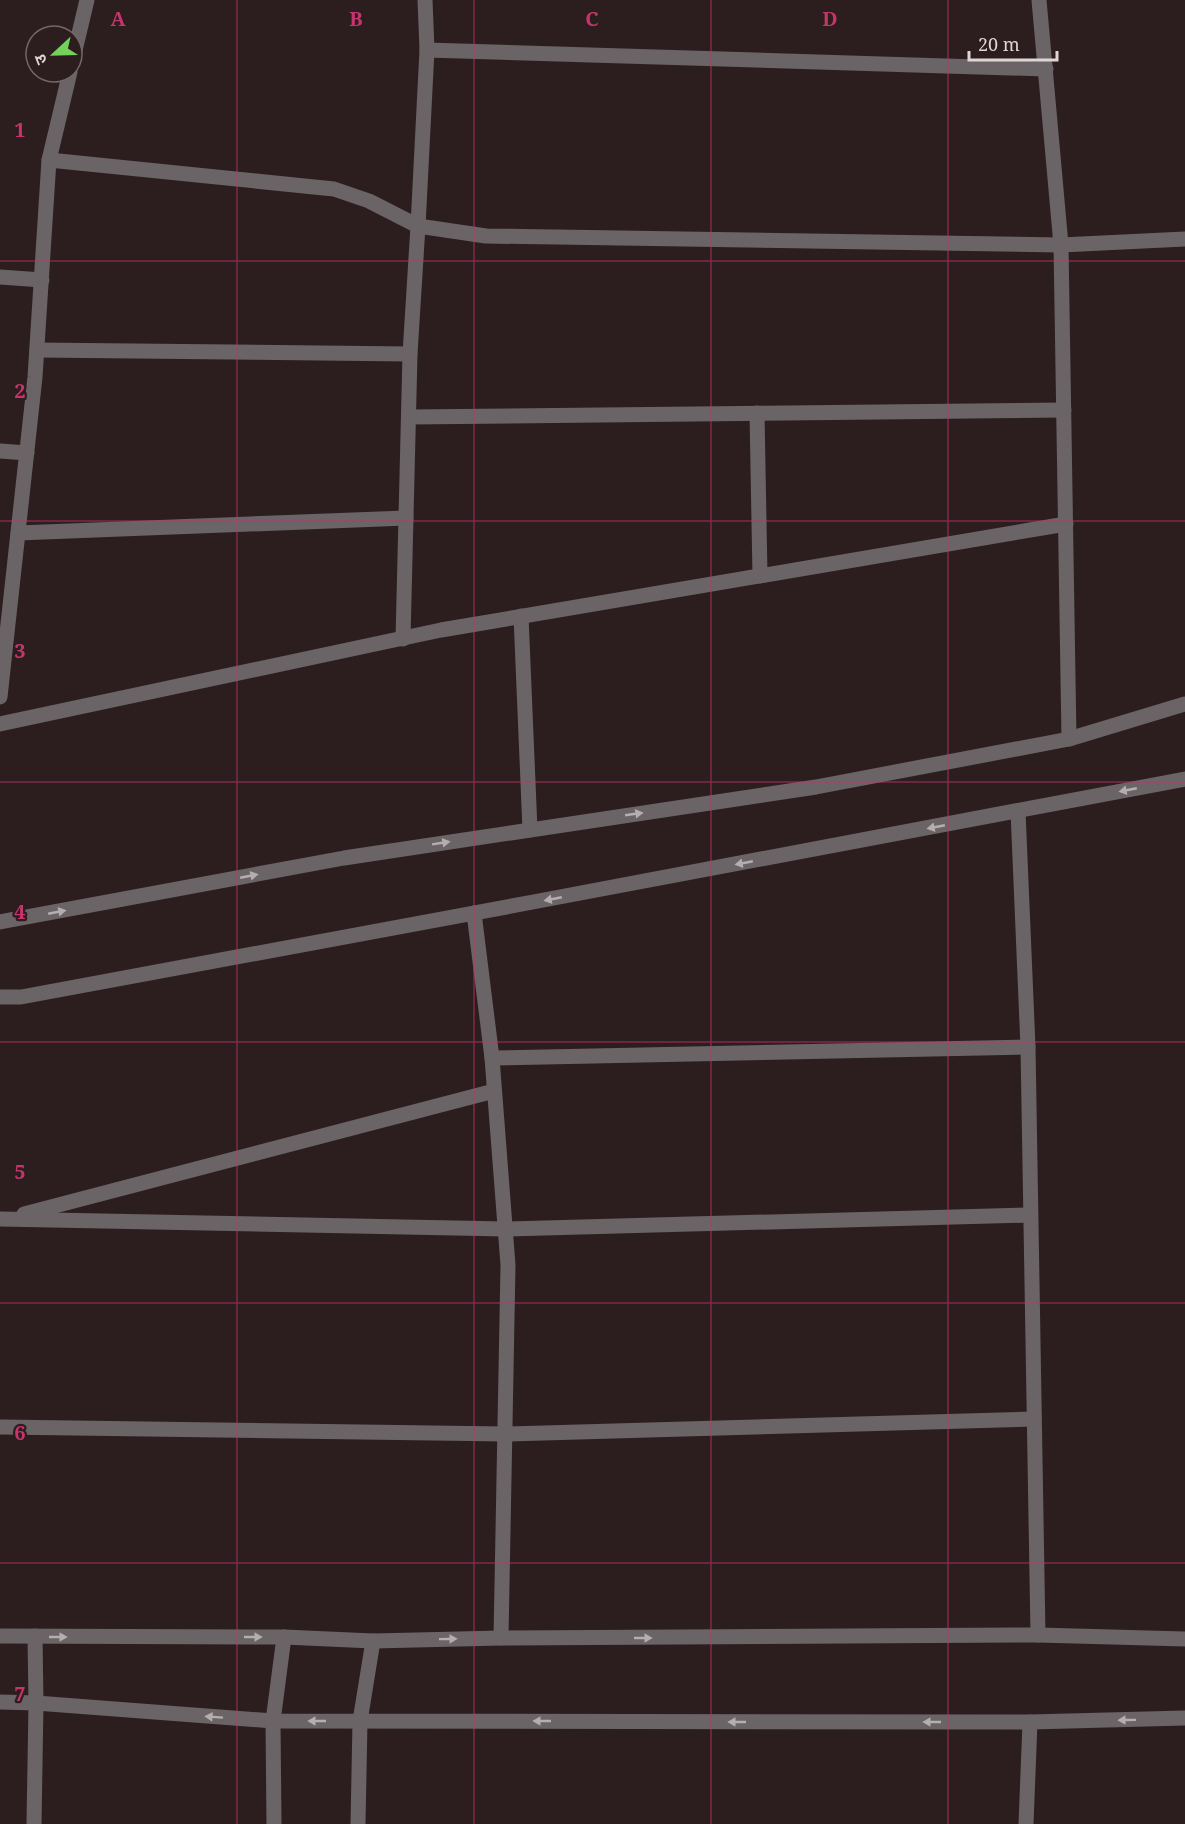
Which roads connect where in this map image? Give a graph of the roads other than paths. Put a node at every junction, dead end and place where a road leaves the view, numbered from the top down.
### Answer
1 (87, 0) edge
2 (425, 0) edge
3 (1039, 0) edge
4 (81, 24) edge
5 (427, 50) junction
6 (1046, 69) junction
7 (67, 84) edge
8 (49, 160) junction
9 (418, 226) junction
10 (1185, 239) edge
11 (1061, 245) junction
12 (0, 277) edge
13 (42, 280) junction
14 (37, 350) junction
15 (410, 354) junction
16 (1064, 410) junction
17 (757, 413) junction
18 (409, 417) junction
19 (0, 451) edge
20 (27, 453) junction
21 (406, 518) junction
22 (1066, 524) junction
23 (18, 533) junction
24 (760, 576) junction
25 (521, 616) junction
26 (4, 629) edge
27 (403, 639) junction
28 (0, 697) edge
29 (1185, 704) edge
30 (0, 724) edge
31 (1069, 739) junction
32 (1185, 779) edge
33 (1018, 811) junction
34 (530, 830) junction
35 (474, 913) junction
36 (0, 922) edge
37 (0, 997) edge
38 (1028, 1047) junction
39 (492, 1058) junction
40 (494, 1091) junction
41 (1030, 1215) junction
42 (2, 1219) edge
43 (505, 1229) junction
44 (1034, 1419) junction
45 (0, 1427) edge
46 (505, 1434) junction
47 (1038, 1635) junction
48 (0, 1636) edge
49 (35, 1636) junction
50 (284, 1638) junction
51 (501, 1638) junction
52 (1185, 1640) edge
53 (373, 1641) junction
54 (0, 1702) edge
55 (36, 1702) junction
56 (1185, 1718) edge
57 (273, 1721) junction
58 (360, 1721) junction
59 (1030, 1722) junction
60 (34, 1824) edge
61 (274, 1824) edge
62 (358, 1824) edge
63 (1026, 1824) edge

1 - 4 street
2 - 5 street
3 - 6 street
5 - 6 street
5 - 9 street
6 - 11 street
7 - 8 street
8 - 9 street
8 - 13 street
9 - 11 street
9 - 15 street
10 - 11 street
11 - 16 street
12 - 13 street
13 - 14 street
14 - 15 street
14 - 20 street
15 - 18 street
16 - 17 street
16 - 22 street
17 - 18 street
17 - 24 street
18 - 21 street
19 - 20 street
20 - 23 street
21 - 23 street
21 - 27 street
22 - 24 street
22 - 31 street
23 - 26 street
24 - 25 street
25 - 27 street
25 - 34 street
26 - 28 street
27 - 30 street
29 - 31 street
34 -> 31 street
32 -> 33 street
33 -> 35 street
33 - 38 street
36 -> 34 street
35 - 37 street
35 - 39 street
38 - 39 street
38 - 41 street
39 - 40 street
40 - 42 street
40 - 43 street
41 - 43 street
41 - 44 street
42 - 43 street
43 - 46 street
44 - 46 street
44 - 47 street
45 - 46 street
46 - 51 street
51 -> 47 street
47 - 52 street
48 - 49 street
49 -> 50 street
49 - 55 street
50 - 53 street
50 - 57 street
53 -> 51 street
53 - 58 street
54 - 55 street
57 -> 55 street
55 - 60 street
56 -> 59 street
58 -> 57 street
57 - 61 street
59 -> 58 street
58 - 62 street
59 - 63 street

